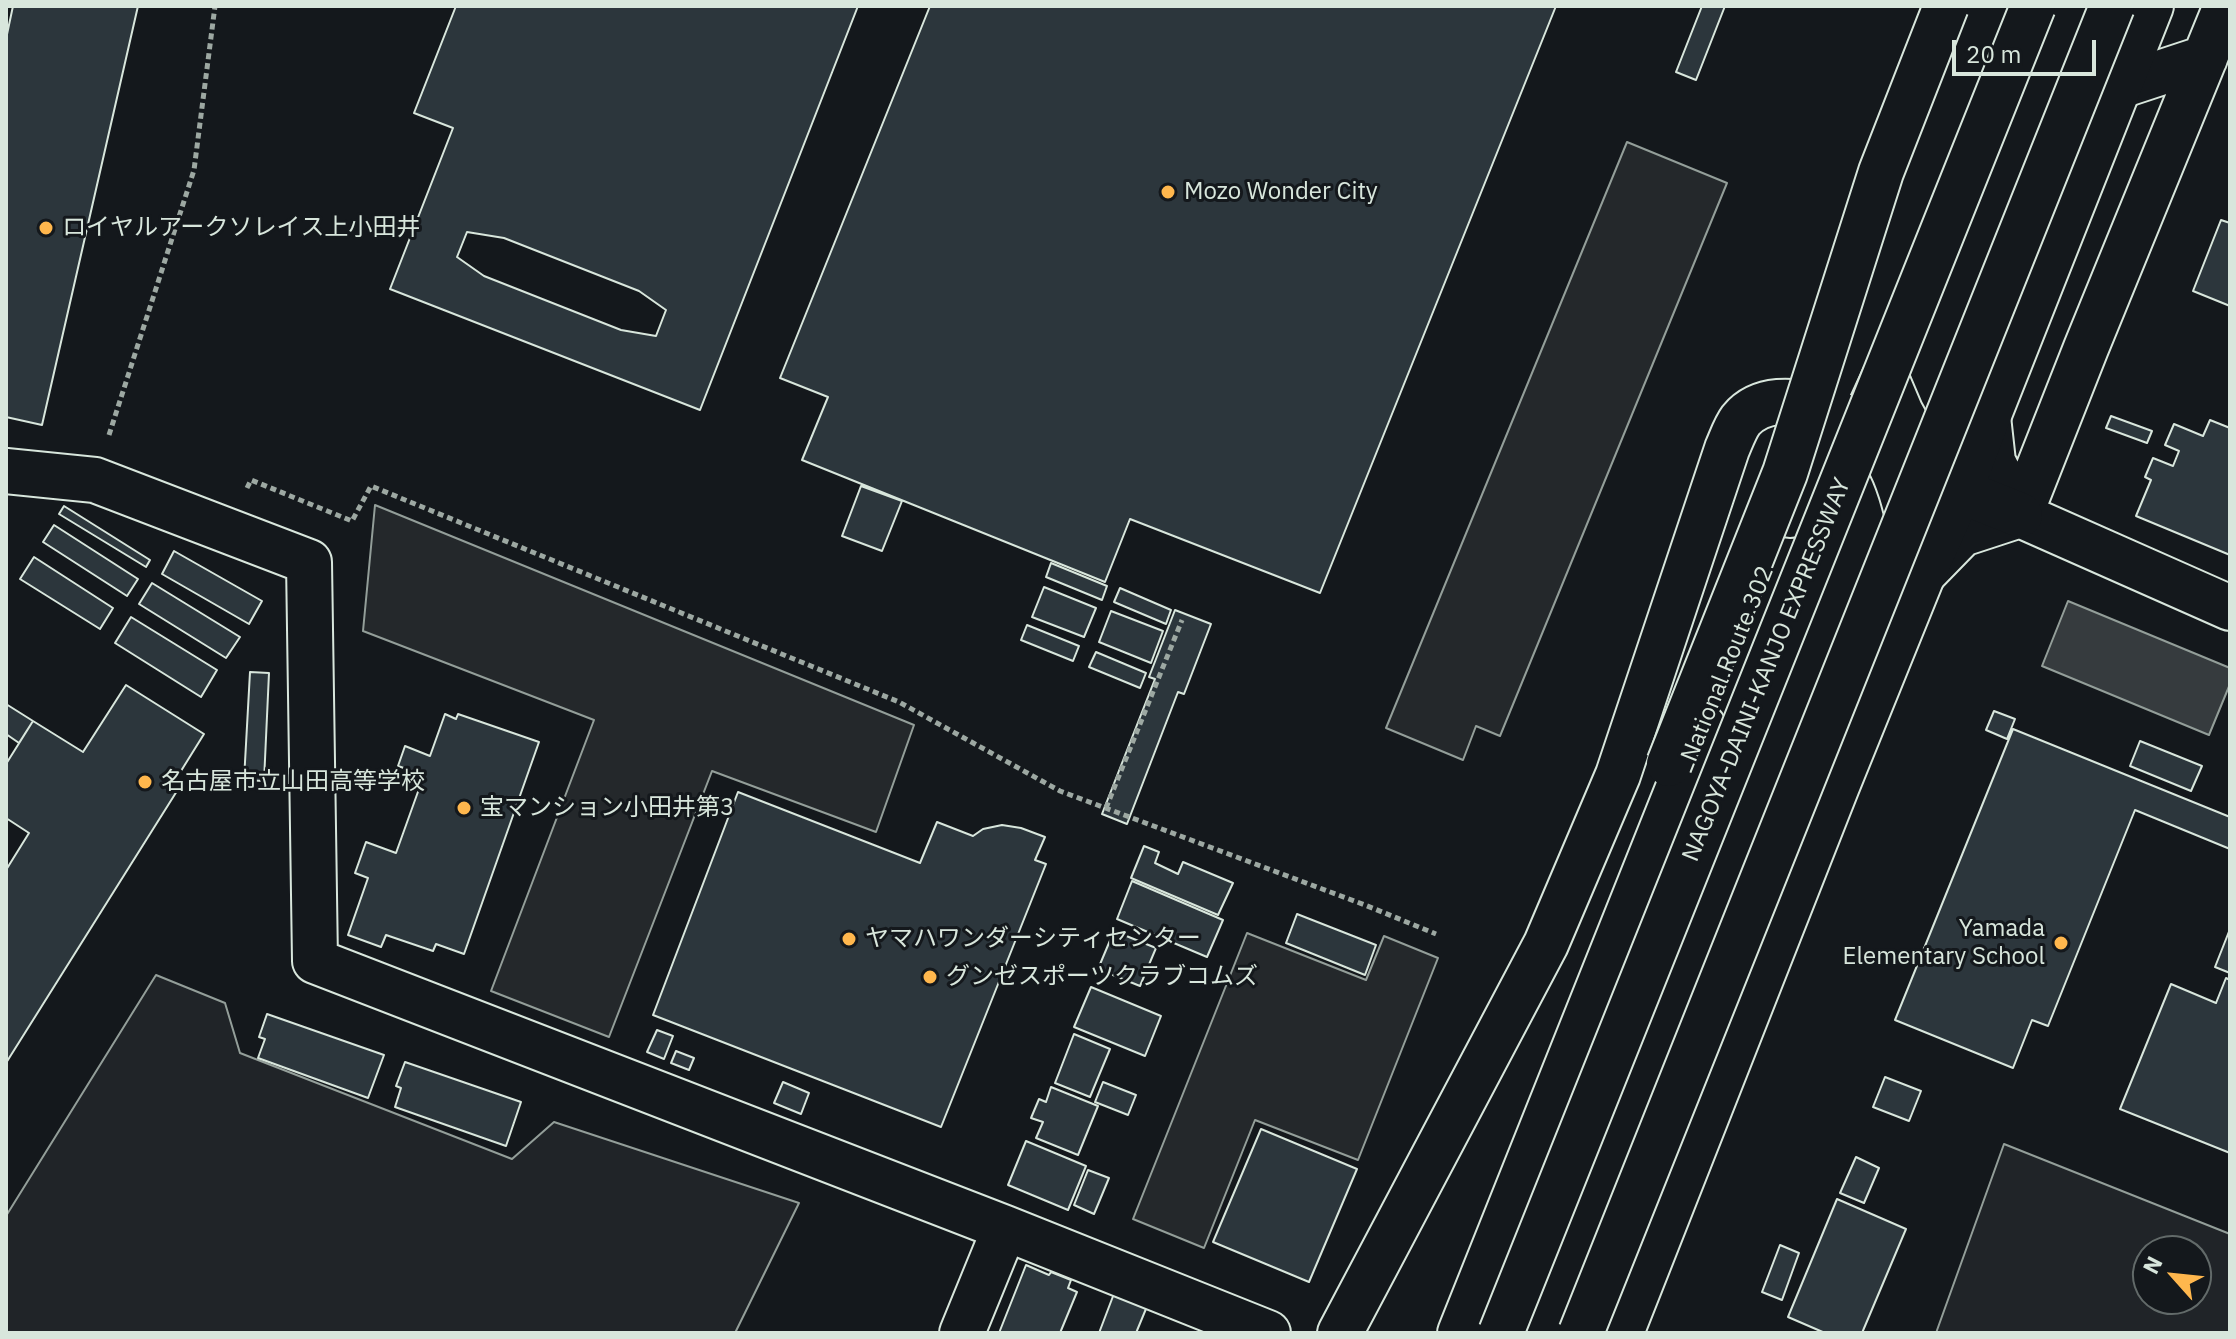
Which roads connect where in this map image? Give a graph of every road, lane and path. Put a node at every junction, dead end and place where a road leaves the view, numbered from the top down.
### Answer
1 (215, 6) edge
2 (1946, 6) edge
3 (1989, 6) edge
4 (2033, 6) edge
5 (2112, 6) edge
6 (2151, 6) edge
7 (2226, 6) edge
8 (2205, 58) junction
9 (2120, 86) junction
10 (1876, 286) junction
11 (1827, 407) junction
12 (1988, 417) junction
13 (6, 471) edge
14 (95, 480) junction
15 (1960, 491) junction
16 (243, 495) dead end
17 (2020, 515) junction
18 (1923, 574) junction
19 (2230, 608) edge
20 (1182, 620) dead end
21 (1106, 808) junction
22 (1436, 934) dead end
23 (1005, 1228) junction
24 (962, 1333) edge
25 (1268, 1333) edge
26 (1340, 1333) edge
27 (1441, 1333) edge
28 (1460, 1333) edge
29 (1501, 1333) edge
30 (1581, 1333) edge
31 (1621, 1333) edge

1 - 14 path
2 - 27 main road, bridge
3 - 10 main road, National Route 302
4 - 29 main road, NAGOYA-DAINI-KANJO EXPRESSWAY, bridge
5 - 30 main road, bridge
6 - 9 main road
7 - 8 main road
8 - 9 main road
8 - 17 main road
9 - 12 main road
10 - 11 main road, National Route 302
10 - 15 main road
11 - 18 main road
11 - 26 main road
11 - 28 main road, National Route 302
12 - 15 main road
12 - 17 main road
13 - 14 main road
14 - 23 main road
15 - 17 main road
15 - 18 main road
16 - 21 path
17 - 18 main road
17 - 19 main road
18 - 31 main road
20 - 21 path
21 - 22 path
23 - 24 main road
23 - 25 main road

